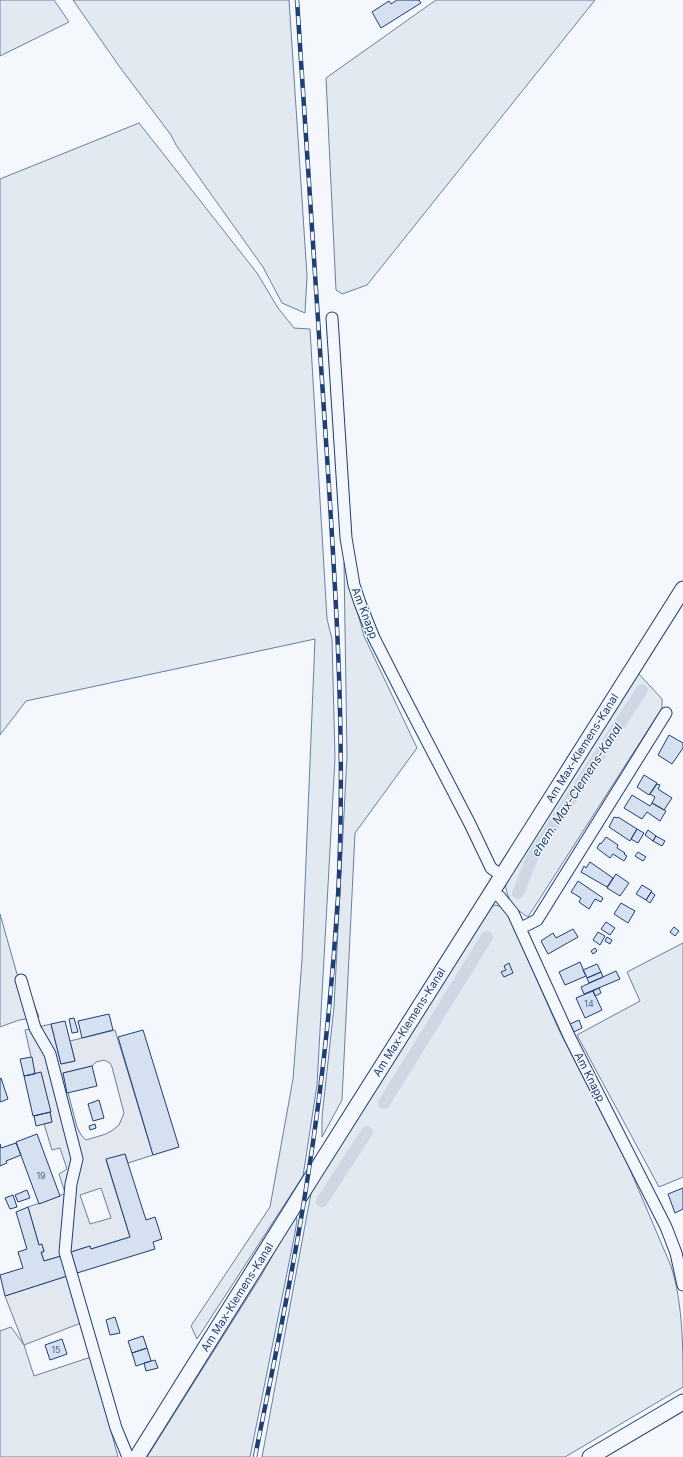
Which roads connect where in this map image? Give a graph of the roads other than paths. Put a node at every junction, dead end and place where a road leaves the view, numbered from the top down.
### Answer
1 (332, 318) dead end
2 (683, 589) edge
3 (666, 713) dead end
4 (502, 876) junction
5 (492, 892) junction
6 (521, 928) junction
7 (21, 980) dead end
8 (681, 1266) edge
9 (683, 1285) edge
10 (683, 1402) edge
11 (128, 1457) edge
12 (137, 1457) edge
13 (590, 1457) edge

1 - 4 street, Am Knapp
2 - 4 main road, Am Max-Klemens-Kanal
3 - 6 street
4 - 5 main road, Am Max-Klemens-Kanal
5 - 6 street, Am Knapp
5 - 12 main road, Am Max-Klemens-Kanal
6 - 8 street, Am Knapp
7 - 11 street
8 - 9 street, Am Knapp
10 - 13 main road

